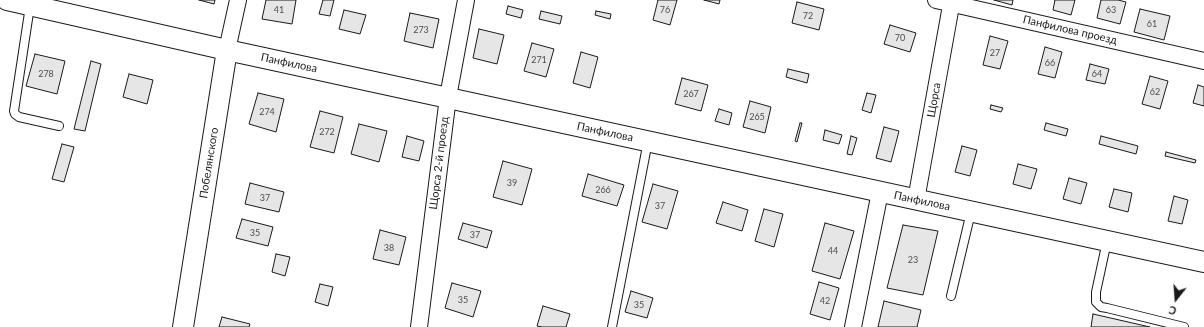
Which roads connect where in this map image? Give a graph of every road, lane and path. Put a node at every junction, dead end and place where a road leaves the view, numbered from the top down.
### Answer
1 (9, 0) edge
2 (238, 0) edge
3 (466, 0) edge
4 (936, 0) edge
5 (952, 2) edge
6 (30, 6) junction
7 (227, 50) junction
8 (1204, 61) edge
9 (448, 97) junction
10 (60, 126) dead end
11 (648, 141) junction
12 (880, 192) junction
13 (916, 200) junction
14 (970, 212) junction
15 (1107, 241) junction
16 (1204, 262) edge
17 (951, 296) dead end
18 (183, 327) edge
19 (419, 327) edge
20 (612, 327) edge
21 (853, 327) edge
22 (1184, 327) edge

1 - 6 street, Панфилова
2 - 7 street, Побелянского
3 - 9 street, Щорса 2-й проезд
4 - 5 street, Панфилова проезд
5 - 8 street, Панфилова проезд
5 - 13 street, Щорса
6 - 7 street, Панфилова
6 - 10 lane
7 - 9 street, Панфилова
7 - 18 street, Побелянского
9 - 11 street, Панфилова
9 - 19 street, Щорса 2-й проезд
11 - 12 street, Панфилова
11 - 20 lane
12 - 13 street, Панфилова
12 - 21 street
13 - 14 street, Панфилова
14 - 15 street, Панфилова
14 - 17 lane
15 - 16 street, Панфилова
15 - 22 lane

